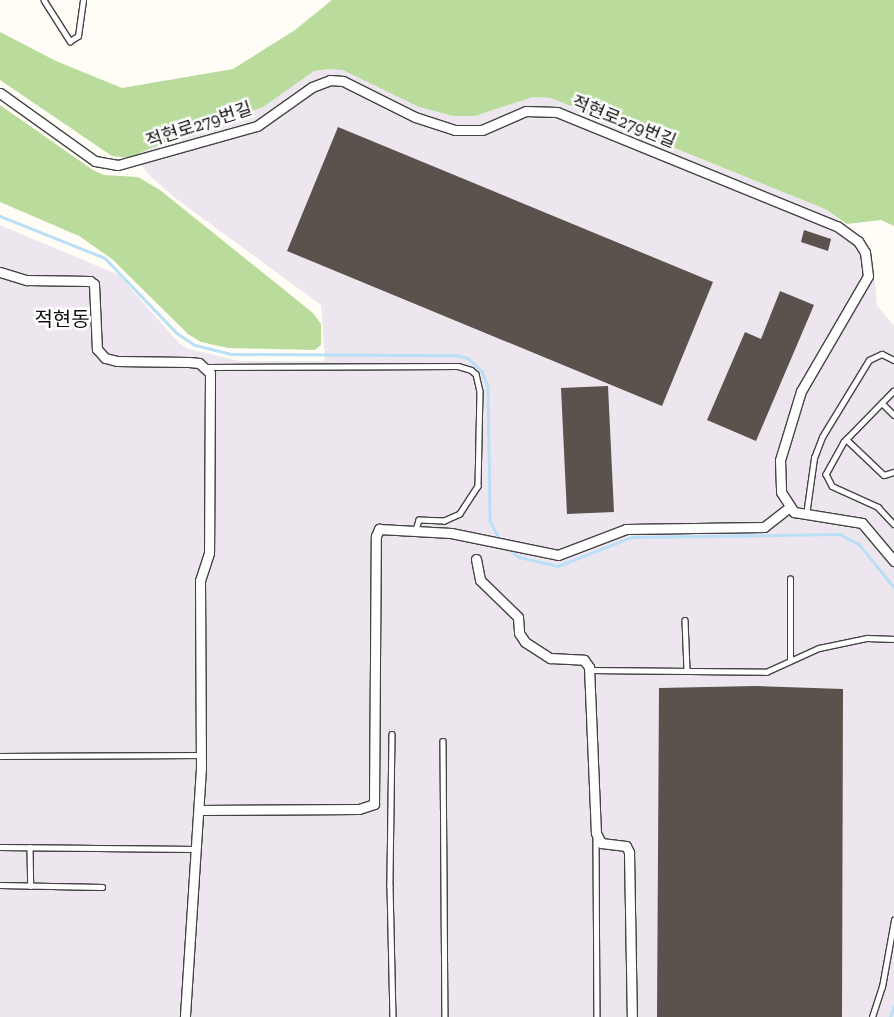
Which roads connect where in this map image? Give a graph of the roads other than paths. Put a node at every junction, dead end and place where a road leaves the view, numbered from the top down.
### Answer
1 (44, 0) edge
2 (83, 0) edge
3 (0, 93) edge
4 (0, 272) edge
5 (894, 360) edge
6 (206, 367) junction
7 (894, 391) edge
8 (882, 402) junction
9 (894, 415) edge
10 (846, 439) junction
11 (894, 472) edge
12 (790, 507) junction
13 (806, 515) junction
14 (894, 524) edge
15 (416, 530) junction
16 (476, 559) dead end
17 (894, 561) edge
18 (790, 580) dead end
19 (685, 620) dead end
20 (894, 639) edge
21 (790, 661) junction
22 (589, 670) junction
23 (687, 670) junction
24 (392, 734) dead end
25 (443, 741) dead end
26 (202, 755) junction
27 (0, 756) edge
28 (199, 810) junction
29 (596, 833) junction
30 (0, 847) edge
31 (30, 847) junction
32 (195, 849) junction
33 (0, 886) edge
34 (31, 886) junction
35 (102, 887) dead end
36 (894, 920) edge
37 (184, 1017) edge
38 (393, 1017) edge
39 (444, 1017) edge
40 (597, 1017) edge
41 (632, 1017) edge
42 (872, 1017) edge

1 - 2 lane
3 - 12 street, 적현로279번길
4 - 6 street
5 - 13 lane
6 - 15 lane
6 - 26 street
7 - 8 lane
8 - 9 lane
8 - 10 lane
10 - 11 lane
10 - 14 lane
12 - 13 street
12 - 15 street
13 - 17 street
15 - 28 street
16 - 22 street
18 - 21 lane
19 - 23 lane
20 - 21 lane
21 - 23 lane
22 - 23 lane
22 - 29 street
24 - 38 lane
25 - 39 lane
26 - 27 lane
26 - 28 street
28 - 32 street
29 - 40 lane
29 - 41 street
30 - 31 lane
31 - 32 lane
31 - 34 lane
32 - 37 street
33 - 34 lane
34 - 35 lane
36 - 42 lane

